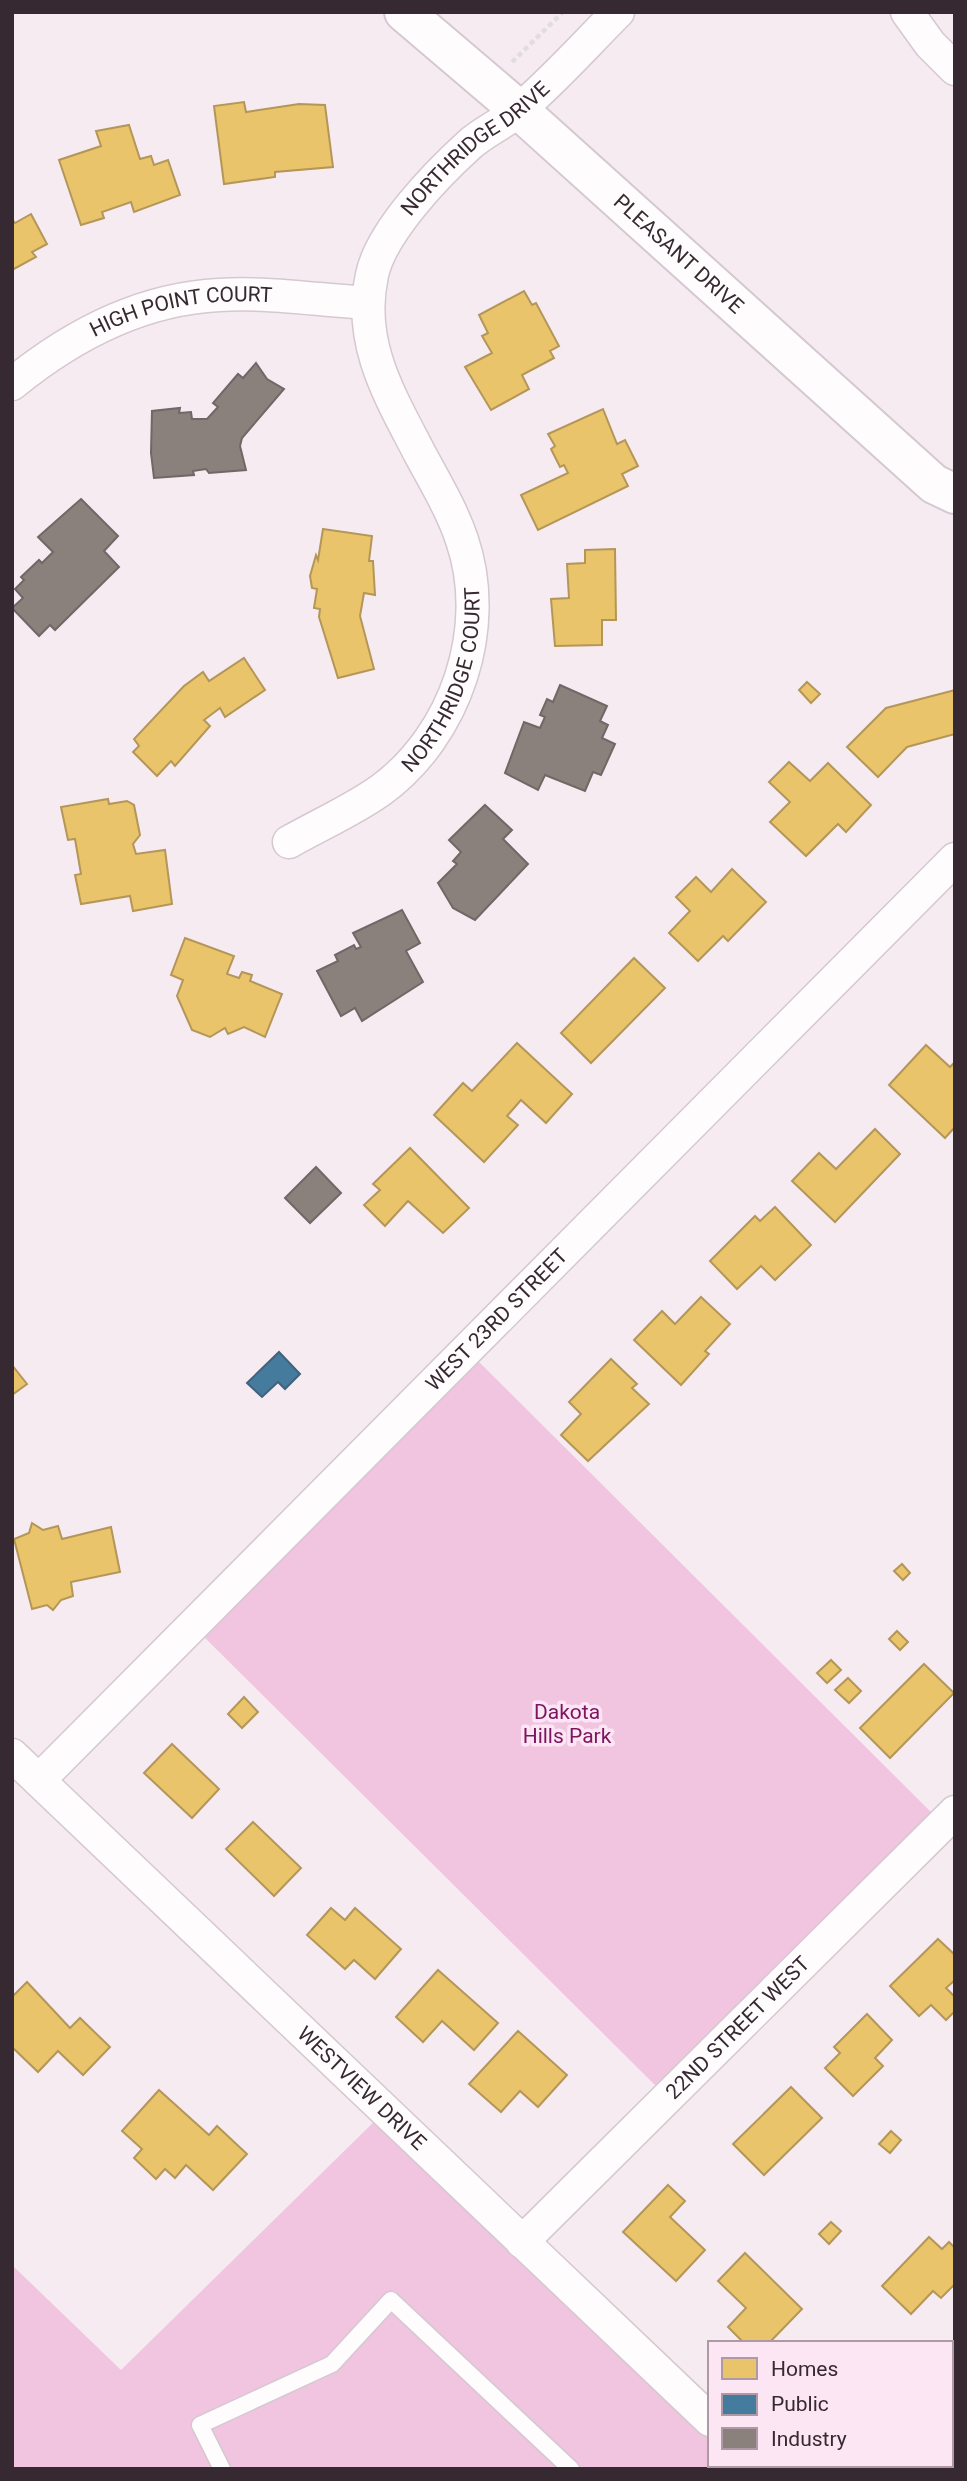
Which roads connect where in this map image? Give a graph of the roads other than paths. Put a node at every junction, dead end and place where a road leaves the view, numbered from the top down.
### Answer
1 (404, 12) edge
2 (618, 12) edge
3 (907, 12) edge
4 (954, 67) edge
5 (519, 110) junction
6 (368, 303) junction
7 (12, 384) edge
8 (955, 494) edge
9 (289, 842) dead end
10 (955, 859) edge
11 (12, 1755) edge
12 (38, 1780) junction
13 (955, 1812) edge
14 (522, 2242) junction
15 (708, 2418) edge
16 (222, 2469) edge
17 (571, 2469) edge

1 - 5 street, PLEASANT DRIVE
2 - 5 street, NORTHRIDGE DRIVE
3 - 4 street
5 - 6 street, NORTHRIDGE DRIVE
5 - 8 street, PLEASANT DRIVE
6 - 7 street, HIGH POINT COURT
6 - 9 street, NORTHRIDGE COURT
10 - 12 street, WEST 23RD STREET
11 - 12 street, WESTVIEW DRIVE
12 - 14 street, WESTVIEW DRIVE
13 - 14 street, 22ND STREET WEST
14 - 15 street, WESTVIEW DRIVE
16 - 17 lane

